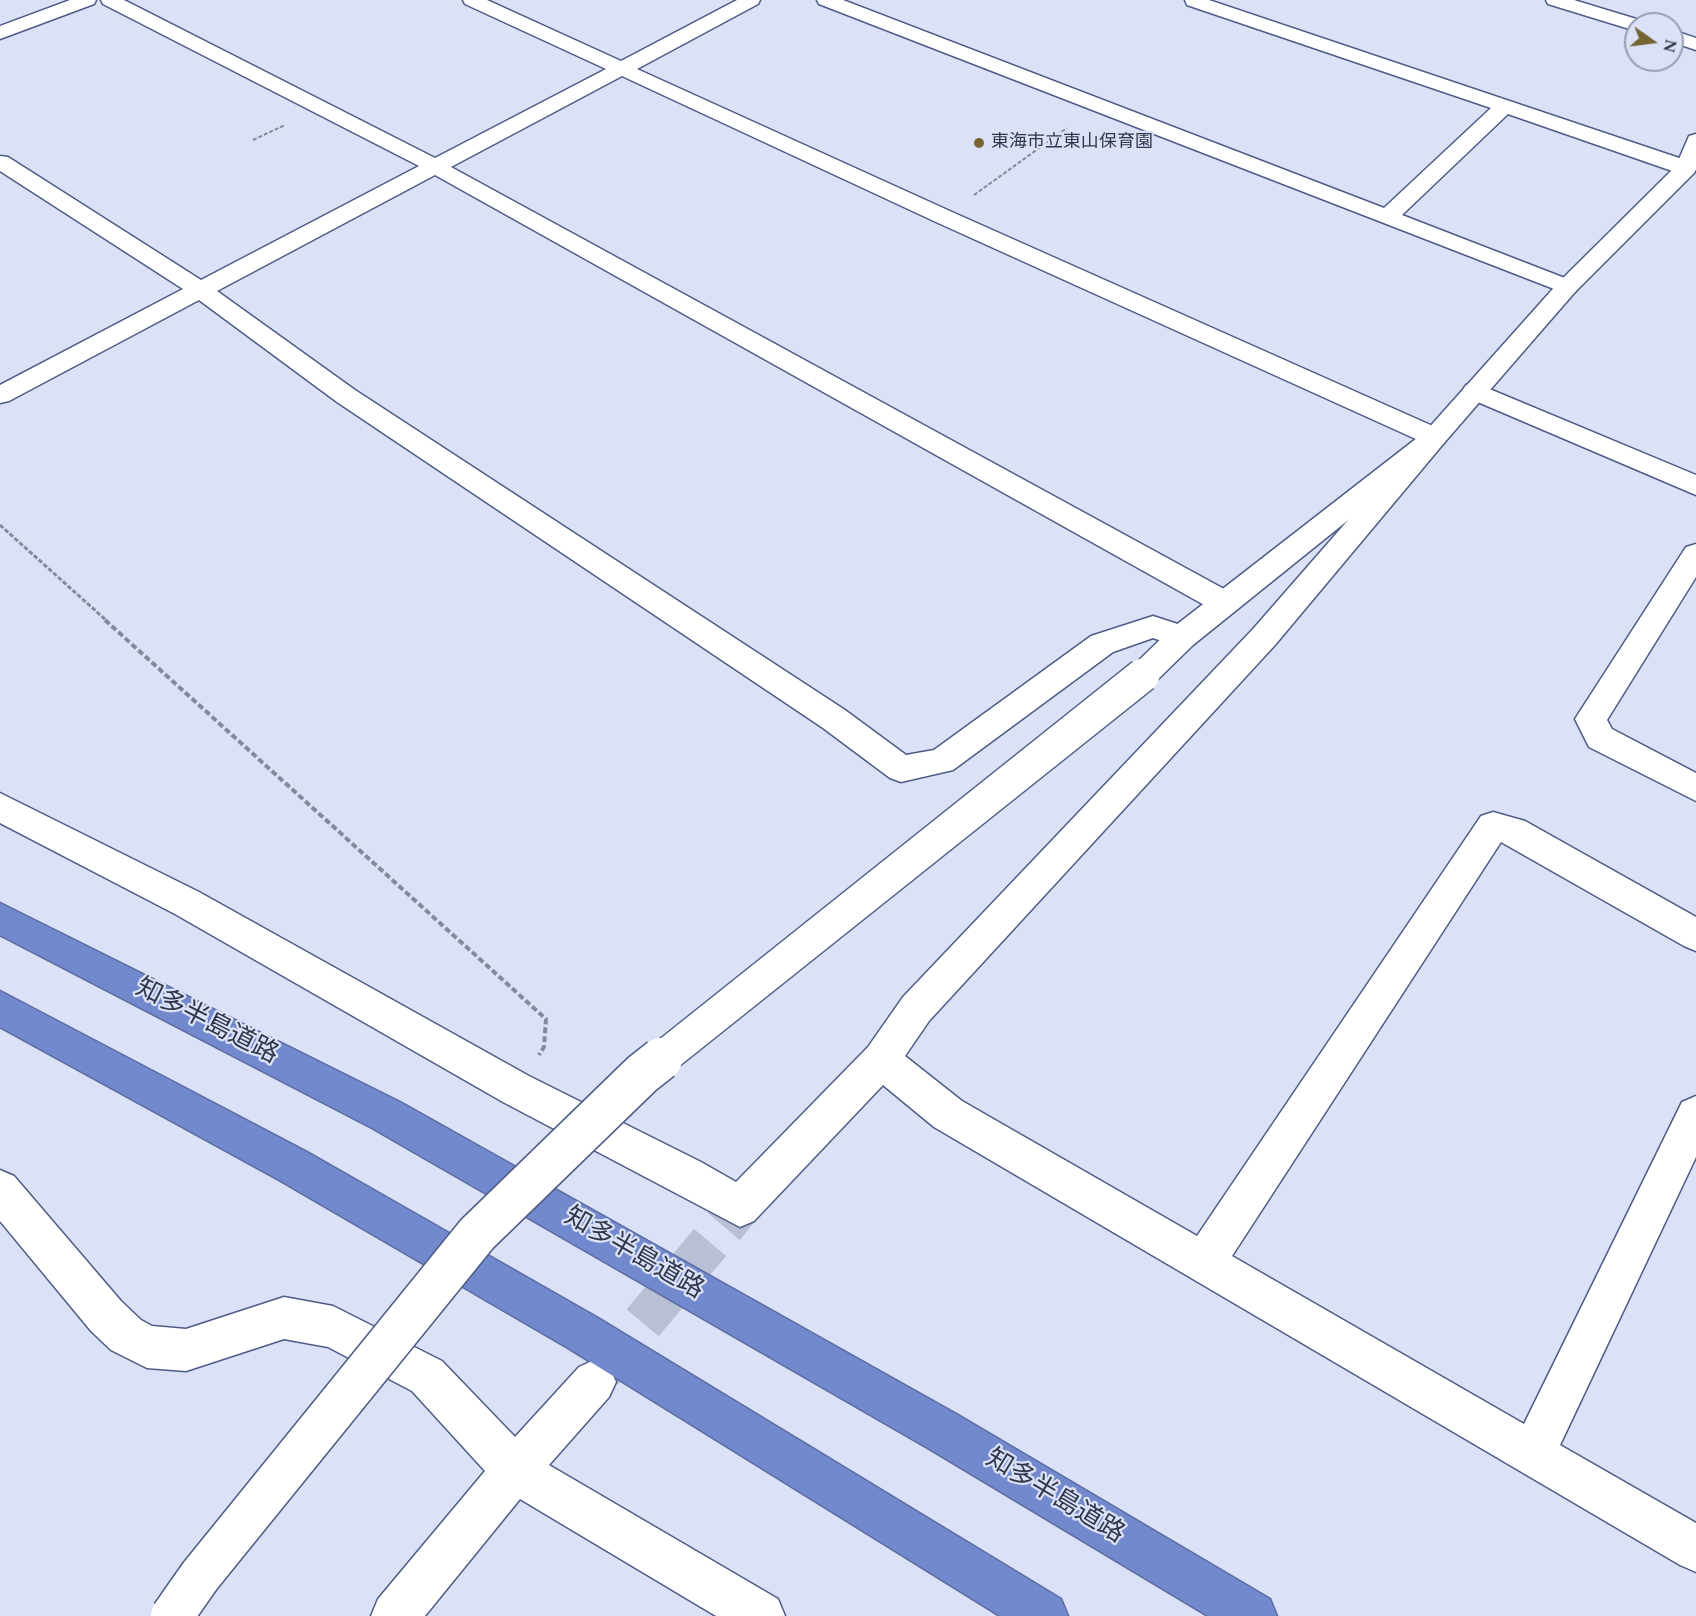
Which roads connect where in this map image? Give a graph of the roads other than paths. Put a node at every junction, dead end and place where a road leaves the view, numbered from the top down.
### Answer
1 (87, 0) edge
2 (111, 0) edge
3 (471, 0) edge
4 (751, 0) edge
5 (826, 0) edge
6 (1555, 0) edge
7 (1194, 1) edge
8 (1624, 21) edge
9 (0, 33) edge
10 (626, 69) junction
11 (1505, 106) junction
12 (1696, 140) edge
13 (0, 162) edge
14 (434, 166) junction
15 (1686, 168) junction
16 (1388, 217) junction
17 (1567, 287) junction
18 (202, 291) junction
19 (1475, 391) junction
20 (0, 395) edge
21 (1435, 438) junction
22 (1696, 486) edge
23 (1696, 554) edge
24 (1225, 603) junction
25 (1182, 637) junction
26 (1696, 788) edge
27 (0, 807) edge
28 (0, 918) edge
29 (1696, 935) edge
30 (0, 1008) edge
31 (881, 1060) junction
32 (1696, 1115) edge
33 (0, 1190) edge
34 (1204, 1262) junction
35 (594, 1382) tunnel mouth
36 (1533, 1454) junction
37 (515, 1470) junction
38 (1696, 1549) edge
39 (172, 1616) edge
40 (395, 1616) edge
41 (761, 1616) edge
42 (1044, 1616) edge
43 (1254, 1616) edge

1 - 9 street
2 - 14 street
3 - 10 street
4 - 10 street
5 - 16 street
6 - 8 street
7 - 11 street
10 - 14 street
10 - 21 street
11 - 15 street
11 - 16 street
12 - 15 street
13 - 18 street
14 - 18 street
14 - 24 street
15 - 17 street
16 - 17 street
17 - 19 street
18 - 20 street
18 - 25 street
19 - 21 street
19 - 22 street
21 - 24 street
21 - 31 street
23 - 26 street
24 - 25 street
25 - 39 street, bridge
27 - 31 street
28 - 43 highway, 知多半島道路
29 - 34 street
30 - 42 highway
31 - 34 street
32 - 36 street
33 - 37 street
34 - 36 street
35 - 37 street
36 - 38 street
37 - 40 street
37 - 41 street

